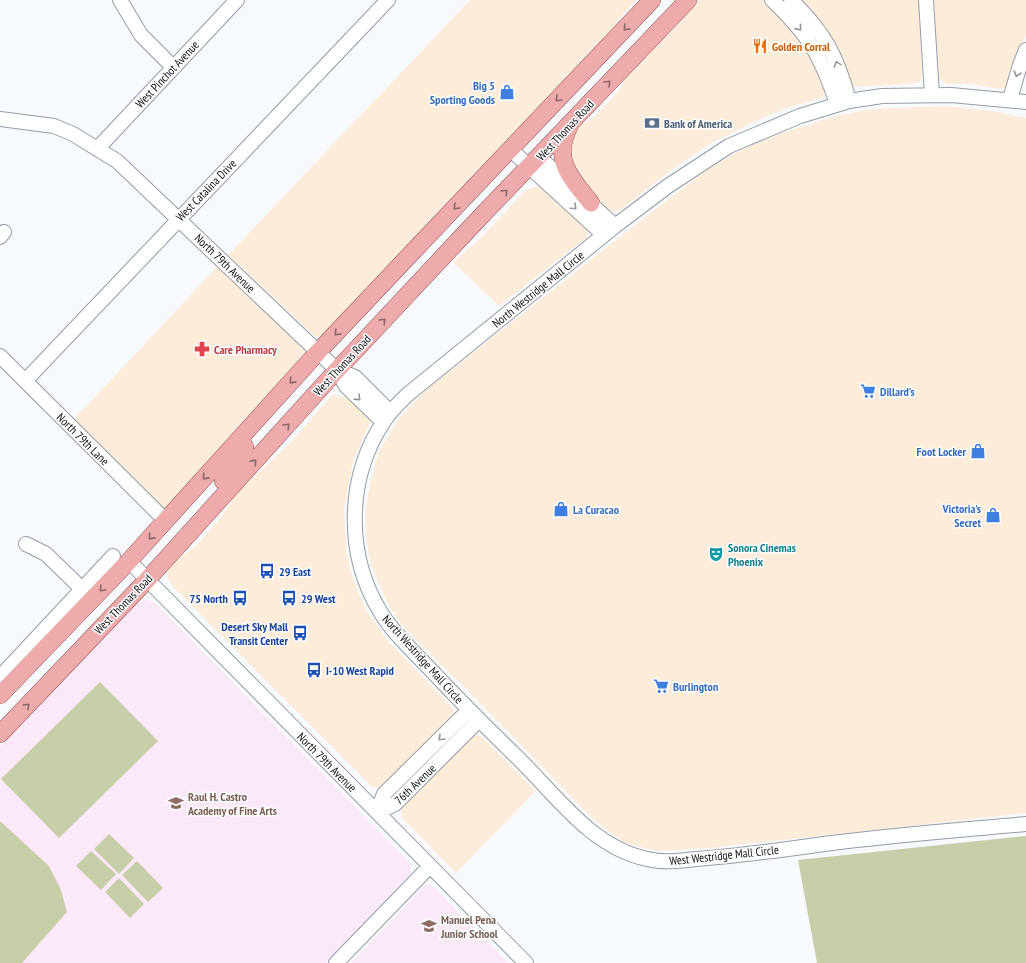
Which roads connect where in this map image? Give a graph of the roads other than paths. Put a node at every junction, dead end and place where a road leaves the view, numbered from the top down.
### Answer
1 (120, 0) edge
2 (237, 0) edge
3 (388, 0) edge
4 (652, 0) edge
5 (688, 0) edge
6 (772, 0) edge
7 (791, 0) edge
8 (926, 0) edge
9 (1026, 50) edge
10 (173, 67) junction
11 (932, 95) junction
12 (1021, 99) edge
13 (843, 103) junction
14 (0, 118) edge
15 (572, 122) junction
16 (515, 144) junction
17 (97, 149) junction
18 (534, 162) junction
19 (591, 203) junction
20 (179, 219) junction
21 (615, 226) junction
22 (604, 235) junction
23 (318, 352) junction
24 (0, 356) edge
25 (337, 370) junction
26 (25, 382) junction
27 (387, 417) junction
28 (240, 438) junction
29 (166, 521) junction
30 (196, 525) junction
31 (26, 544) dead end
32 (121, 559) junction
33 (147, 580) junction
34 (82, 589) junction
35 (0, 677) edge
36 (0, 695) edge
37 (475, 716) junction
38 (0, 734) edge
39 (377, 812) junction
40 (1026, 824) edge
41 (430, 866) junction
42 (336, 963) edge
43 (526, 963) edge

1 - 10 street
2 - 10 street, West Pinchot Avenue
3 - 20 street, West Catalina Drive
4 -> 16 main road
15 -> 5 main road, West Thomas Road
6 -> 13 street
13 -> 7 street
8 - 11 street
9 -> 12 street
10 - 17 street, West Pinchot Avenue
11 - 12 street, North Westridge Mall Circle
11 - 13 street, North Westridge Mall Circle
13 - 21 street, North Westridge Mall Circle
14 - 17 street, North 79th Avenue
15 - 18 main road, West Thomas Road
15 - 19 main road
16 - 18 main road
16 -> 23 main road
17 - 20 street, North 79th Avenue
18 - 19 street
18 -> 22 street
25 -> 18 main road, West Thomas Road
19 - 21 street
20 - 23 street, North 79th Avenue
20 - 26 street, West Catalina Drive
21 - 22 street, North Westridge Mall Circle
22 - 27 street, North Westridge Mall Circle
23 - 25 street, North 79th Avenue
23 -> 28 main road
24 - 26 street, North 79th Lane
25 - 27 street
30 -> 25 main road, West Thomas Road
26 - 29 street, North 79th Lane
27 - 37 street, North Westridge Mall Circle
28 -> 29 main road
28 - 30 main road
29 -> 32 main road
30 - 33 main road, West Thomas Road
31 - 34 street
32 - 33 street, North 79th Avenue
32 - 34 street
32 -> 36 main road
38 -> 33 main road, West Thomas Road
33 - 39 street, North 79th Avenue
34 - 35 street
37 - 39 street, 76th Avenue
37 - 40 street, West Westridge Mall Circle
39 - 41 street, North 79th Avenue
41 - 42 street
41 - 43 street, North 79th Avenue

